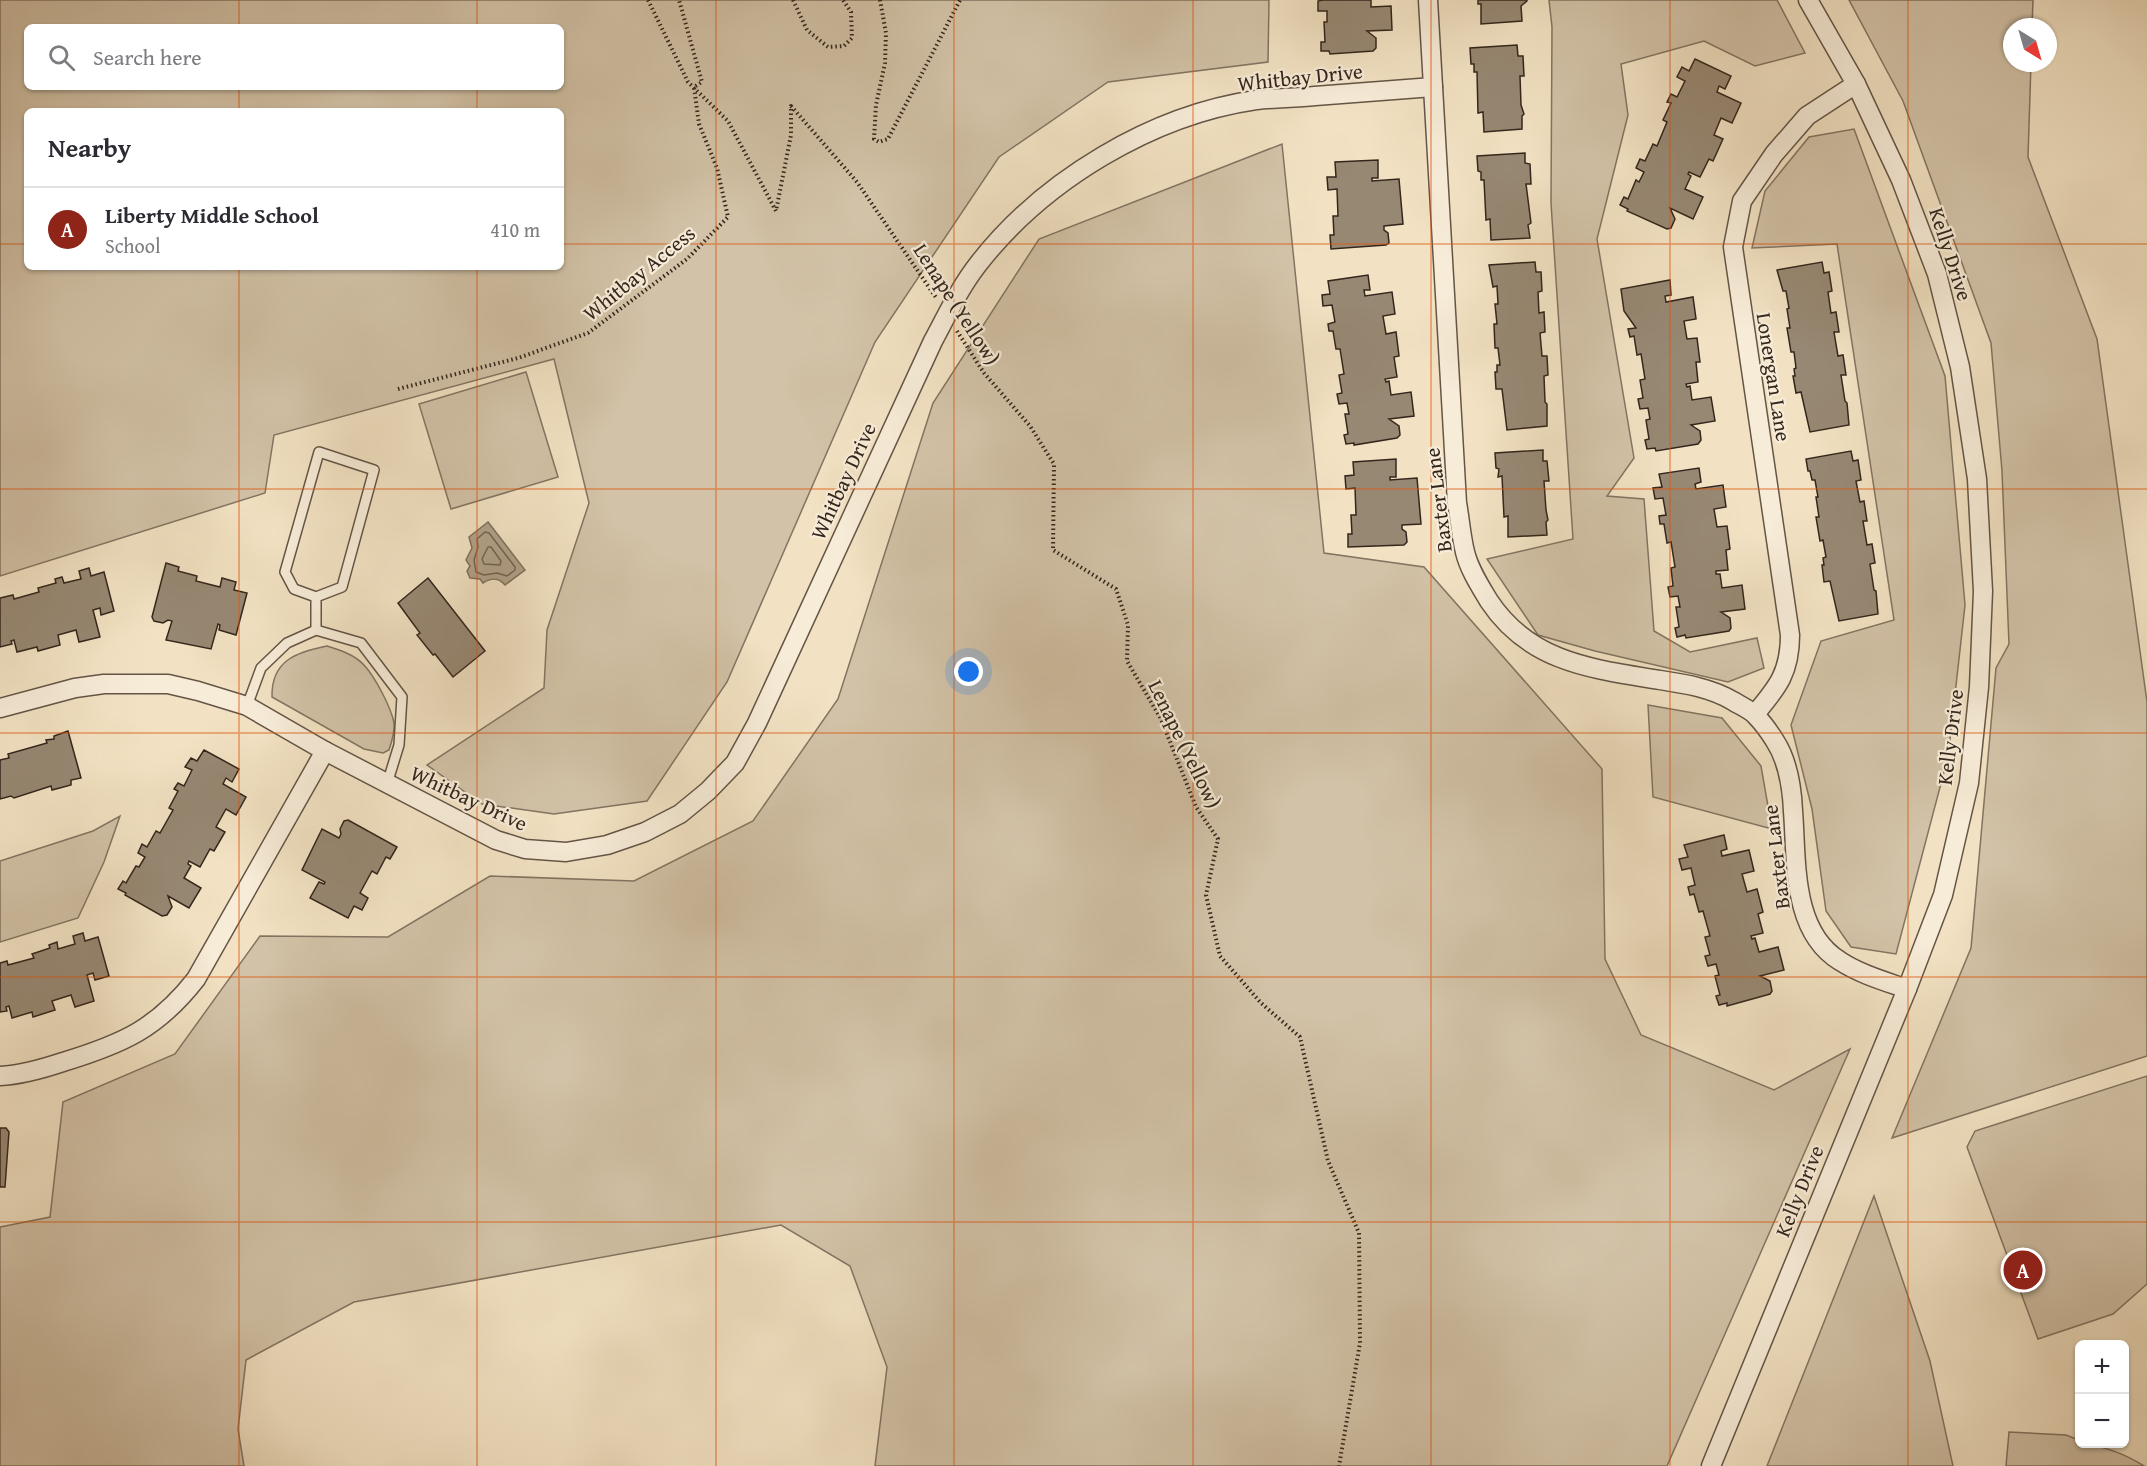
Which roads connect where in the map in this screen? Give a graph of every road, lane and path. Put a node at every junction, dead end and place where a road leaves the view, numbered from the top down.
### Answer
1 (648, 0) edge
2 (679, 0) edge
3 (793, 0) edge
4 (843, 0) edge
5 (879, 0) edge
6 (960, 0) edge
7 (1428, 0) edge
8 (1808, 0) edge
9 (1856, 84) junction
10 (694, 87) junction
11 (1433, 87) junction
12 (947, 315) junction
13 (398, 389) dead end
14 (316, 597) junction
15 (316, 630) junction
16 (247, 706) junction
17 (0, 708) edge
18 (1755, 714) junction
19 (325, 751) junction
20 (387, 784) junction
21 (1906, 989) junction
22 (0, 1076) edge
23 (1339, 1466) edge
24 (1711, 1466) edge

1 - 10 path, Lenape (Yellow)
2 - 10 path
3 - 4 path
5 - 6 path
7 - 11 street, Baxter Lane
8 - 9 street, Kelly Drive
9 - 18 street, Lonergan Lane
9 - 21 street, Kelly Drive
10 - 12 path, Lenape (Yellow)
10 - 13 path, Whitbay Access
11 - 12 street, Whitbay Drive
11 - 18 street, Baxter Lane
12 - 20 street, Whitbay Drive
12 - 23 path, Lenape (Yellow)
14 - 14 lane
14 - 15 lane
15 - 16 lane
15 - 20 lane
16 - 17 street, Whitbay Drive
16 - 19 street, Whitbay Drive
18 - 21 street, Baxter Lane
19 - 20 street, Whitbay Drive
19 - 22 street
21 - 24 street, Kelly Drive

